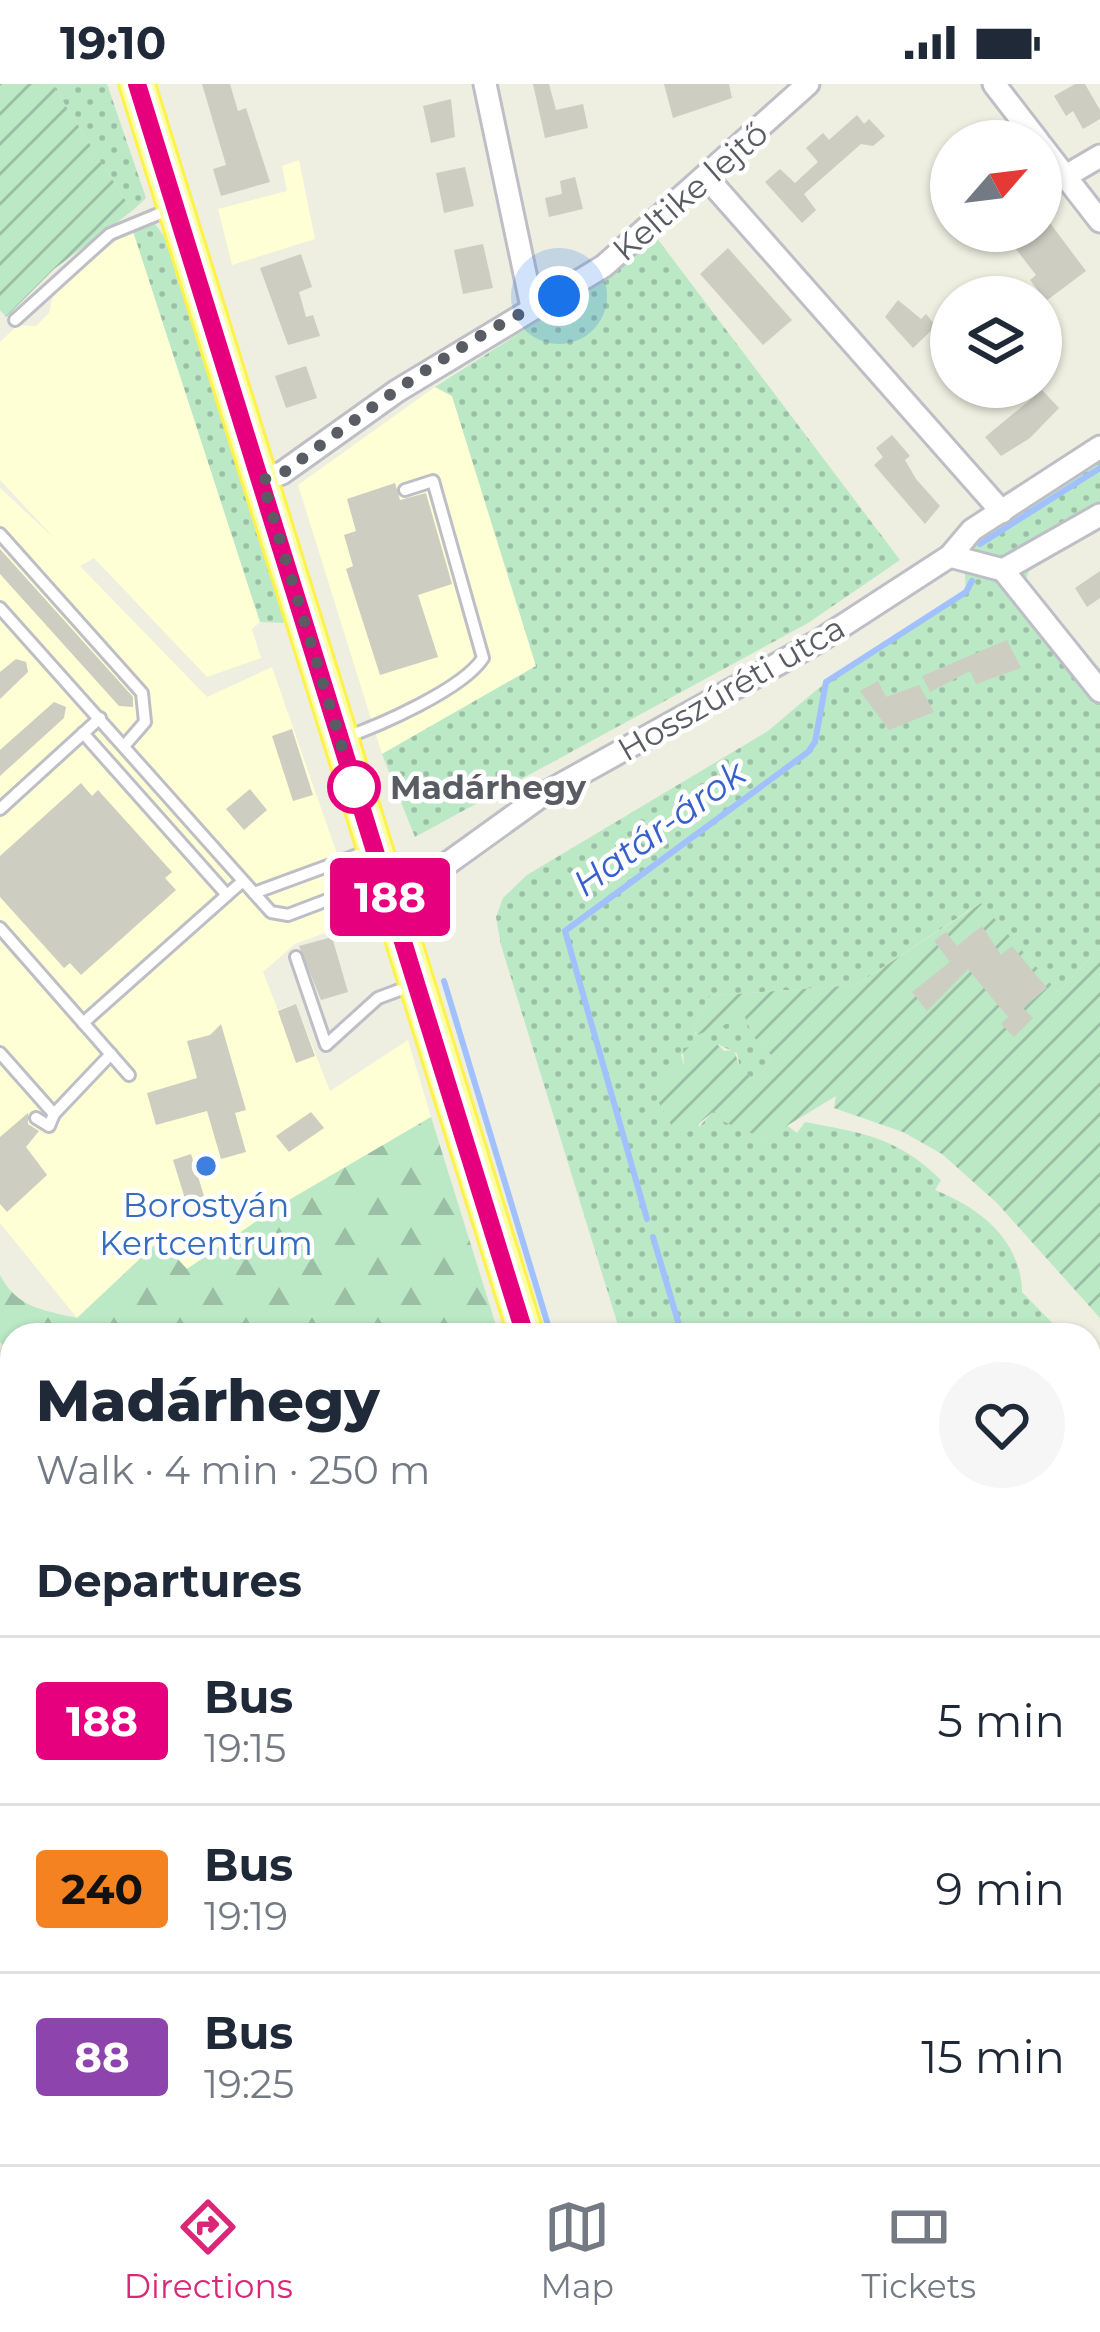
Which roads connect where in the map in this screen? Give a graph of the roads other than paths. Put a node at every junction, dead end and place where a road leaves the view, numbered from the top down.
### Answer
1 (137, 84) edge
2 (484, 84) edge
3 (808, 84) edge
4 (994, 84) edge
5 (1022, 120) edge
6 (1100, 156) edge
7 (1062, 171) edge
8 (1066, 176) junction
9 (708, 178) junction
10 (176, 207) junction
11 (1100, 221) edge
12 (532, 307) junction
13 (15, 320) dead end
14 (1100, 447) edge
15 (262, 480) junction
16 (406, 490) dead end
17 (1001, 512) junction
18 (1100, 515) edge
19 (0, 534) edge
20 (950, 556) junction
21 (1003, 570) junction
22 (0, 608) edge
23 (1100, 691) edge
24 (100, 718) junction
25 (83, 733) junction
26 (339, 740) junction
27 (124, 746) junction
28 (0, 809) edge
29 (389, 873) junction
30 (243, 880) junction
31 (254, 893) junction
32 (227, 896) junction
33 (0, 928) edge
34 (296, 956) dead end
35 (416, 984) junction
36 (83, 1023) junction
37 (0, 1053) edge
38 (110, 1054) junction
39 (129, 1076) dead end
40 (30, 1113) dead end
41 (54, 1114) junction
42 (522, 1323) edge

1 - 10 main road
2 - 12 street
3 - 9 street, Keltike lejtő
4 - 5 street
6 - 8 street
7 - 8 street
8 - 11 street
9 - 12 street, Keltike lejtő
9 - 17 street
10 - 13 lane
10 - 15 main road
12 - 15 street, Keltike lejtő
14 - 17 street, Hosszúréti utca
15 - 26 main road
16 - 26 lane
17 - 20 street, Hosszúréti utca
18 - 21 street
19 - 27 lane
20 - 21 street
20 - 29 street, Hosszúréti utca
21 - 23 street
22 - 24 lane
24 - 25 lane
24 - 27 lane
25 - 28 lane
25 - 32 lane
26 - 29 main road
27 - 30 lane
29 - 31 lane
29 - 31 lane
29 - 35 main road
30 - 31 lane
30 - 32 lane
32 - 36 lane
33 - 36 lane
34 - 35 lane
35 - 42 main road
36 - 38 lane
37 - 41 lane
38 - 39 lane
38 - 41 lane
40 - 41 lane

